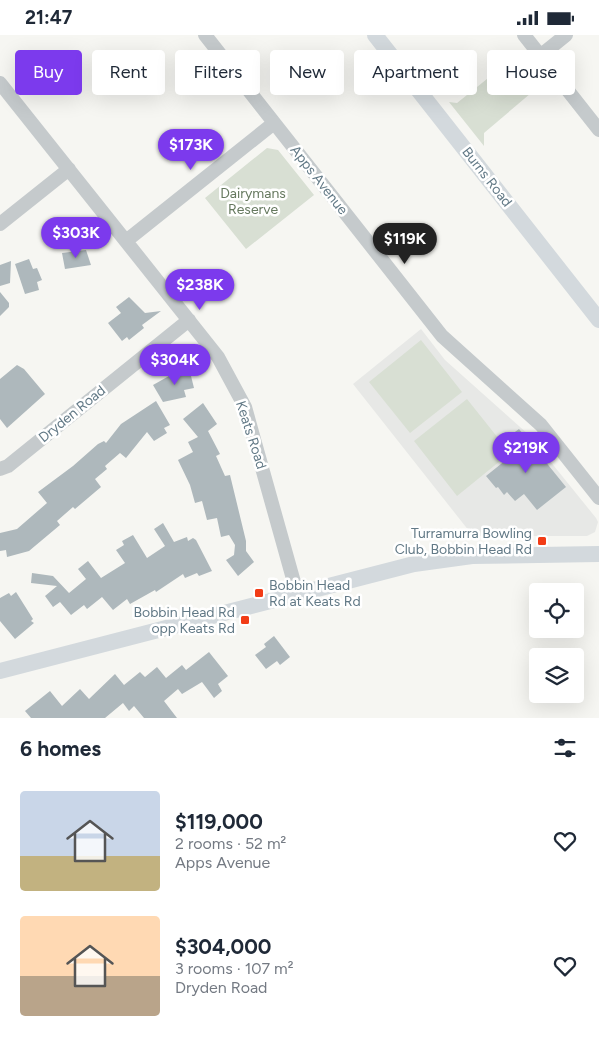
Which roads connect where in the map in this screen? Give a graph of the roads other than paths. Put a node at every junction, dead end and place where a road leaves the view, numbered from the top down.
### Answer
1 (205, 35) edge
2 (375, 35) edge
3 (524, 35) edge
4 (566, 35) edge
5 (535, 50) edge
6 (547, 50) edge
7 (0, 83) edge
8 (571, 95) edge
9 (274, 123) junction
10 (599, 130) edge
11 (69, 169) junction
12 (0, 223) edge
13 (126, 241) junction
14 (599, 319) edge
15 (188, 320) junction
16 (0, 469) edge
17 (599, 498) edge
18 (599, 554) edge
19 (297, 593) junction
20 (0, 671) edge

1 - 9 street, Apps Avenue
2 - 14 main road, Burns Road
3 - 5 street
4 - 6 street
7 - 11 street, Keats Road
8 - 10 street
9 - 13 street
9 - 17 street, Apps Avenue
11 - 12 street
11 - 13 street, Keats Road
13 - 15 street, Keats Road
15 - 16 street, Dryden Road
15 - 19 street, Keats Road
18 - 19 main road
19 - 20 main road

